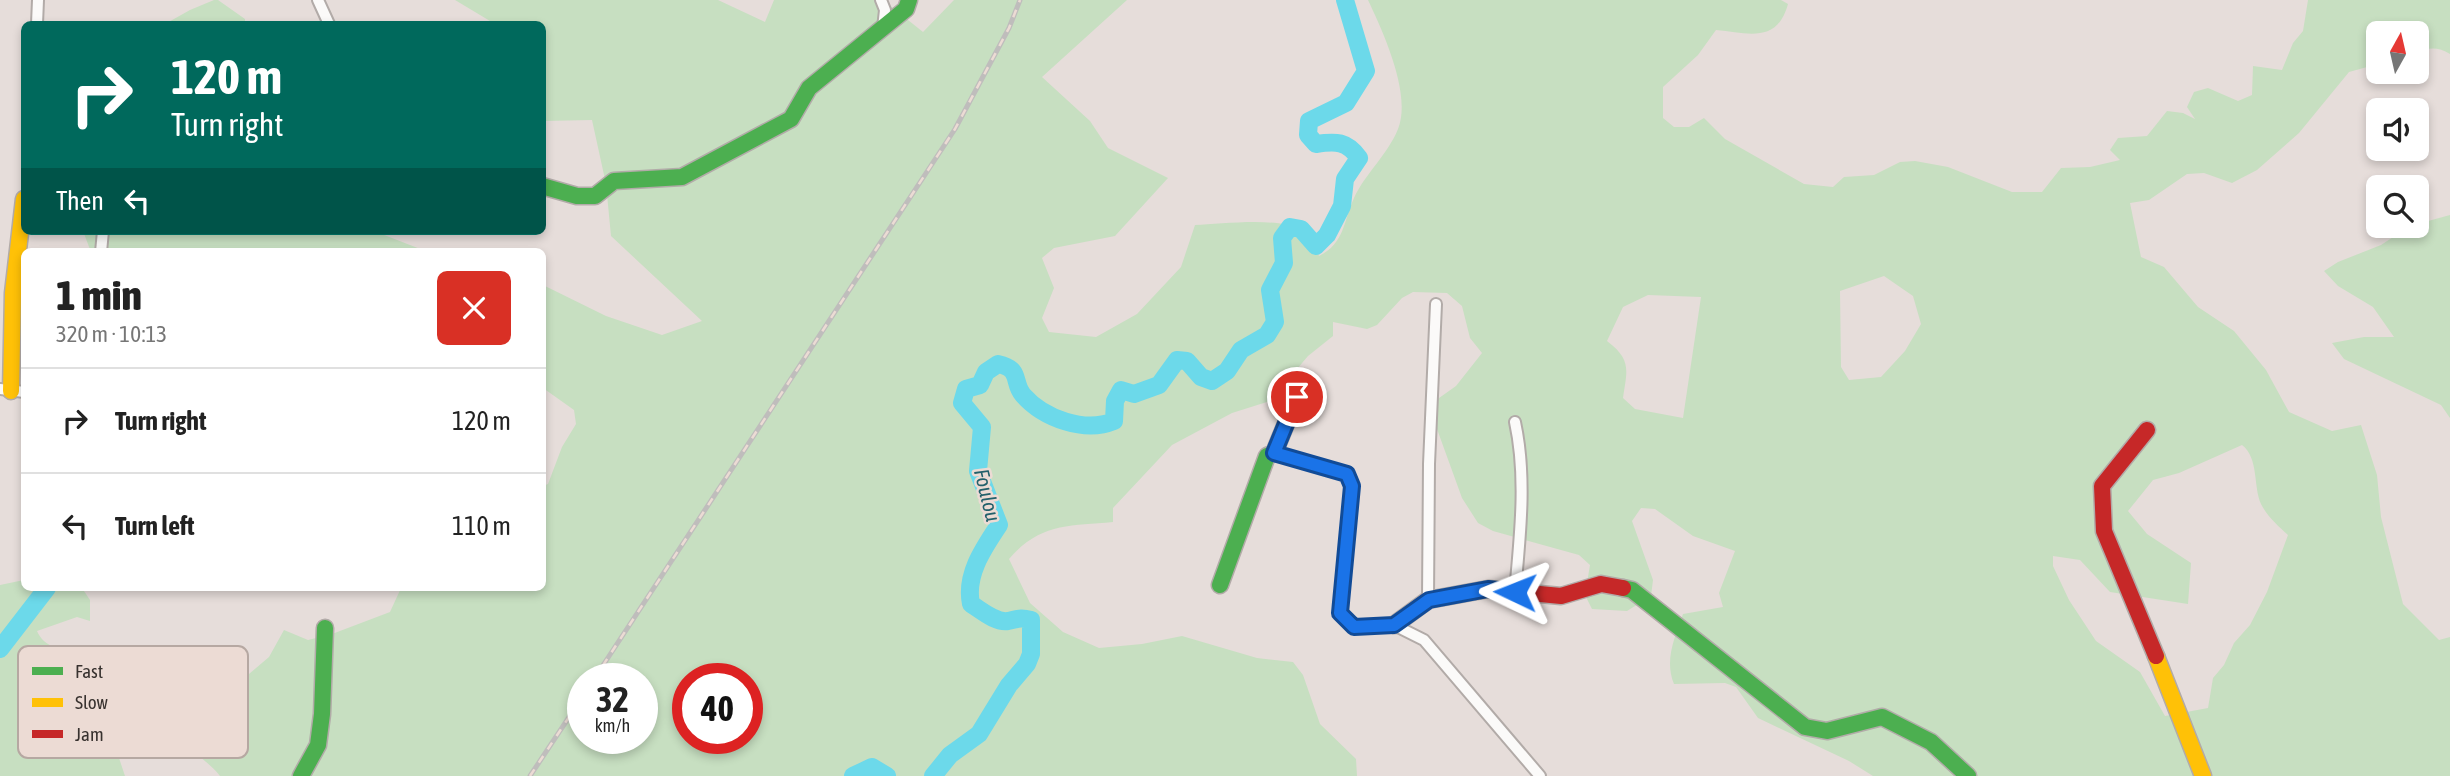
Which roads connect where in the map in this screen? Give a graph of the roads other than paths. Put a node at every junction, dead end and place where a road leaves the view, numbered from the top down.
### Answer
1 (38, 0) edge
2 (318, 0) edge
3 (881, 0) edge
4 (909, 0) edge
5 (37, 21) edge
6 (328, 21) edge
7 (883, 28) junction
8 (546, 187) edge
9 (21, 225) edge
10 (1436, 304) dead end
11 (12, 391) edge
12 (1297, 397) dead end
13 (1515, 422) dead end
14 (2147, 430) dead end
15 (1274, 453) junction
16 (1220, 585) dead end
17 (1515, 592) junction
18 (1429, 600) junction
19 (1394, 625) junction
20 (325, 628) dead end
21 (301, 776) edge
22 (1539, 776) edge
23 (1968, 776) edge
24 (2203, 776) edge

1 - 5 street
2 - 6 street
3 - 7 street
4 - 7 street
7 - 8 street
9 - 11 street
10 - 18 street
12 - 15 street
13 - 17 street
14 - 24 street
15 - 16 street
15 - 19 street
17 - 18 street
17 - 23 street
18 - 19 street
19 - 22 street
20 - 21 street

